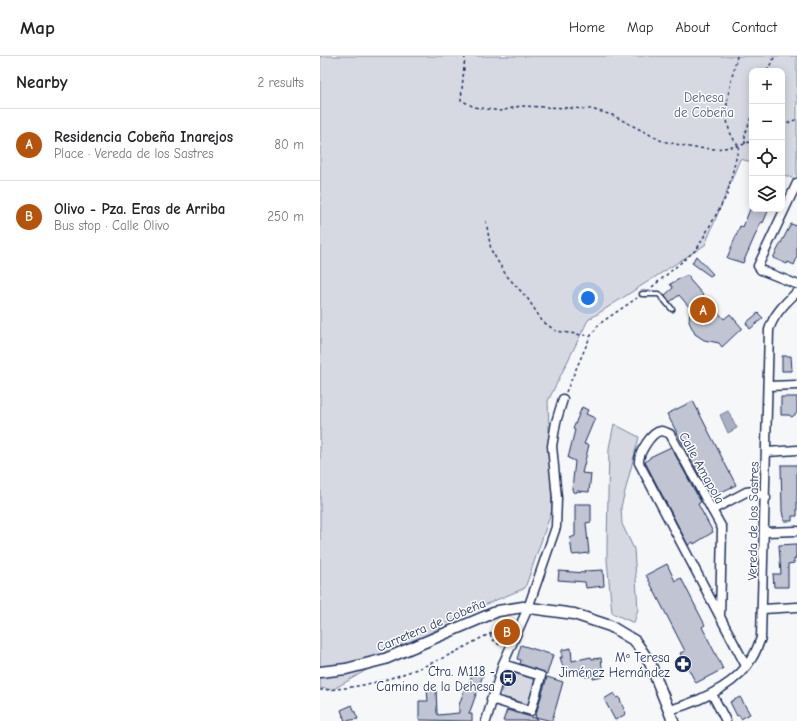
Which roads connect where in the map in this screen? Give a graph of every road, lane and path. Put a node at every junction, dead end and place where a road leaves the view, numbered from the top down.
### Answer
1 (465, 56) edge
2 (737, 56) edge
3 (775, 56) edge
4 (769, 68) edge
5 (797, 119) edge
6 (749, 123) edge
7 (785, 125) edge
8 (749, 142) edge
9 (744, 144) junction
10 (739, 146) junction
11 (797, 183) edge
12 (486, 221) dead end
13 (796, 283) edge
14 (642, 294) junction
15 (797, 294) edge
16 (672, 309) dead end
17 (590, 336) junction
18 (797, 385) edge
19 (768, 386) junction
20 (563, 399) joint
21 (797, 450) edge
22 (766, 452) junction
23 (766, 498) junction
24 (712, 510) junction
25 (797, 531) edge
26 (765, 532) junction
27 (797, 607) edge
28 (528, 608) junction
29 (763, 609) junction
30 (720, 617) junction
31 (518, 627) junction
32 (490, 634) junction
33 (508, 650) junction
34 (503, 664) junction
35 (746, 666) junction
36 (320, 672) edge
37 (320, 690) edge
38 (712, 694) junction
39 (492, 699) junction
40 (670, 710) junction
41 (486, 721) edge
42 (674, 721) edge
43 (726, 721) edge

1 - 10 path
2 - 10 path
3 - 4 path
5 - 7 path
6 - 9 path
8 - 9 path
9 - 10 path
10 - 14 path
11 - 13 street
12 - 17 path
13 - 15 street, Vereda de los Sastres
14 - 16 lane
14 - 17 path
15 - 19 street, Vereda de los Sastres
17 - 20 path
18 - 19 street
19 - 22 street, Vereda de los Sastres
20 - 28 street
21 - 22 street
22 - 23 street, Vereda de los Sastres
23 - 24 street
23 - 26 street, Vereda de los Sastres
24 - 30 street, Calle Amapola
24 - 30 street, Calle Amapola
25 - 26 street
26 - 29 street, Vereda de los Sastres
27 - 29 street
28 - 31 street
28 - 36 street, Carretera de Cobeña
28 - 40 street, Carretera de Cobeña
29 - 35 street, Vereda de los Sastres
30 - 35 street, Calle Amapola
31 - 32 path
31 - 33 street
32 - 33 path
32 - 37 path
33 - 34 street
34 - 39 street
34 - 39 street
35 - 38 street, Vereda de los Sastres
38 - 40 street, Vereda de los Sastres
38 - 43 street
39 - 41 street
40 - 42 street, Carretera de Cobeña

